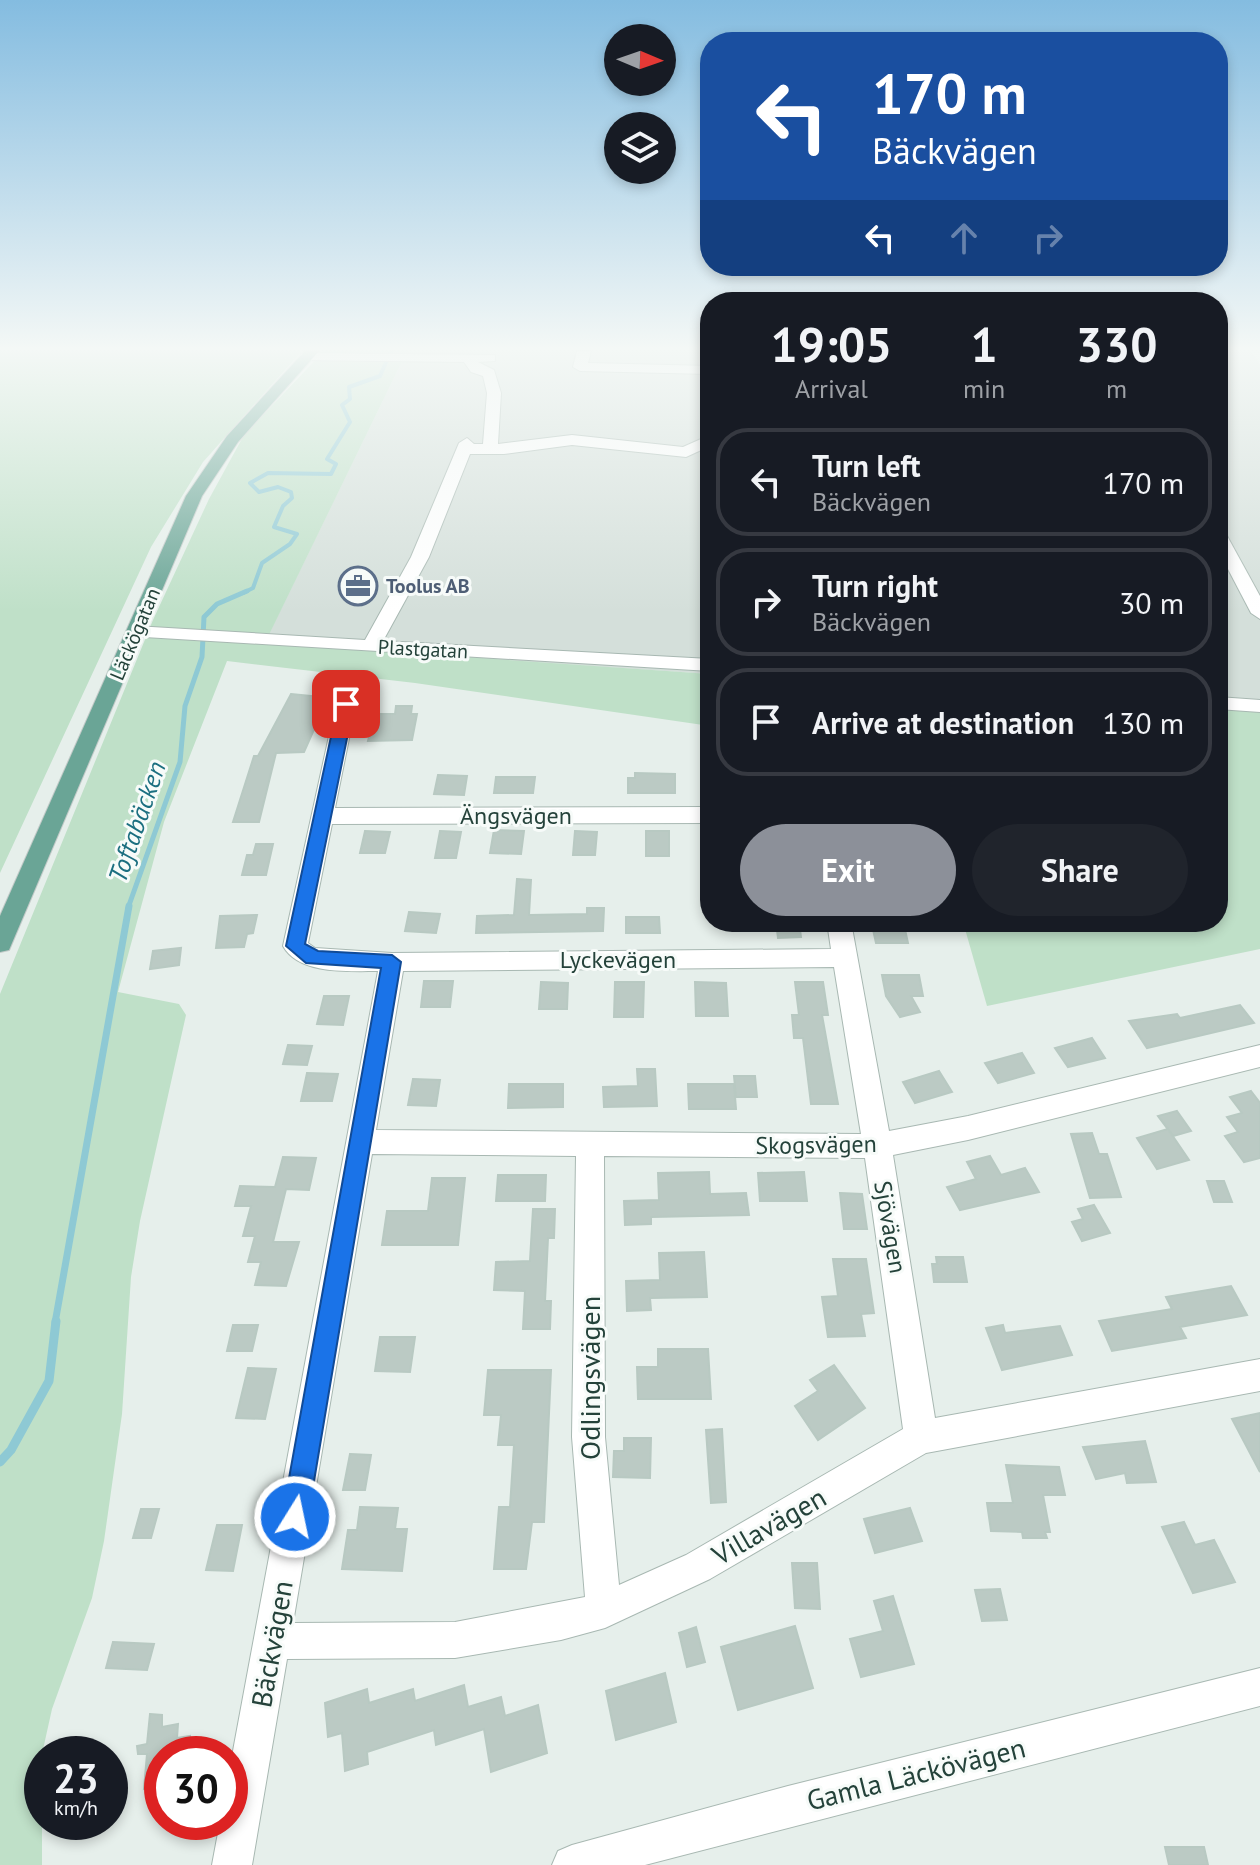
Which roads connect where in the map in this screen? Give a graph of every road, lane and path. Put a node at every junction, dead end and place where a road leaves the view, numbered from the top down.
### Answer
1 (233, 438) edge
2 (491, 438) edge
3 (700, 445) edge
4 (490, 449) junction
5 (1228, 553) edge
6 (1260, 613) edge
7 (135, 632) junction
8 (371, 646) junction
9 (700, 664) edge
10 (346, 704) dead end
11 (1228, 704) edge
12 (1260, 706) edge
13 (700, 815) edge
14 (322, 816) junction
15 (841, 932) edge
16 (0, 943) edge
17 (845, 958) junction
18 (392, 962) junction
19 (1260, 1056) edge
20 (361, 1142) junction
21 (590, 1145) junction
22 (875, 1146) junction
23 (1260, 1375) edge
24 (921, 1437) junction
25 (605, 1610) junction
26 (273, 1641) junction
27 (1260, 1687) edge
28 (232, 1865) edge
29 (572, 1865) edge

1 - 7 main road, Läckögatan
2 - 4 street
3 - 4 street
4 - 8 street
5 - 6 street
7 - 8 street, Plastgatan
7 - 16 main road, Läckögatan
8 - 9 street, Plastgatan
10 - 14 street
11 - 12 street
13 - 14 street, Ängsvägen
14 - 18 street
15 - 17 street, Sjövägen
17 - 18 street, Lyckevägen
17 - 22 street, Sjövägen
18 - 20 street, Bäckvägen
19 - 22 street, Skogsvägen
20 - 21 street, Skogsvägen
20 - 26 street, Bäckvägen
21 - 22 street, Skogsvägen
21 - 25 street, Odlingsvägen
22 - 24 street, Sjövägen
23 - 24 street, Villavägen
24 - 25 street, Villavägen
25 - 26 street, Villavägen
26 - 28 street, Bäckvägen
27 - 29 street, Gamla Läckövägen

